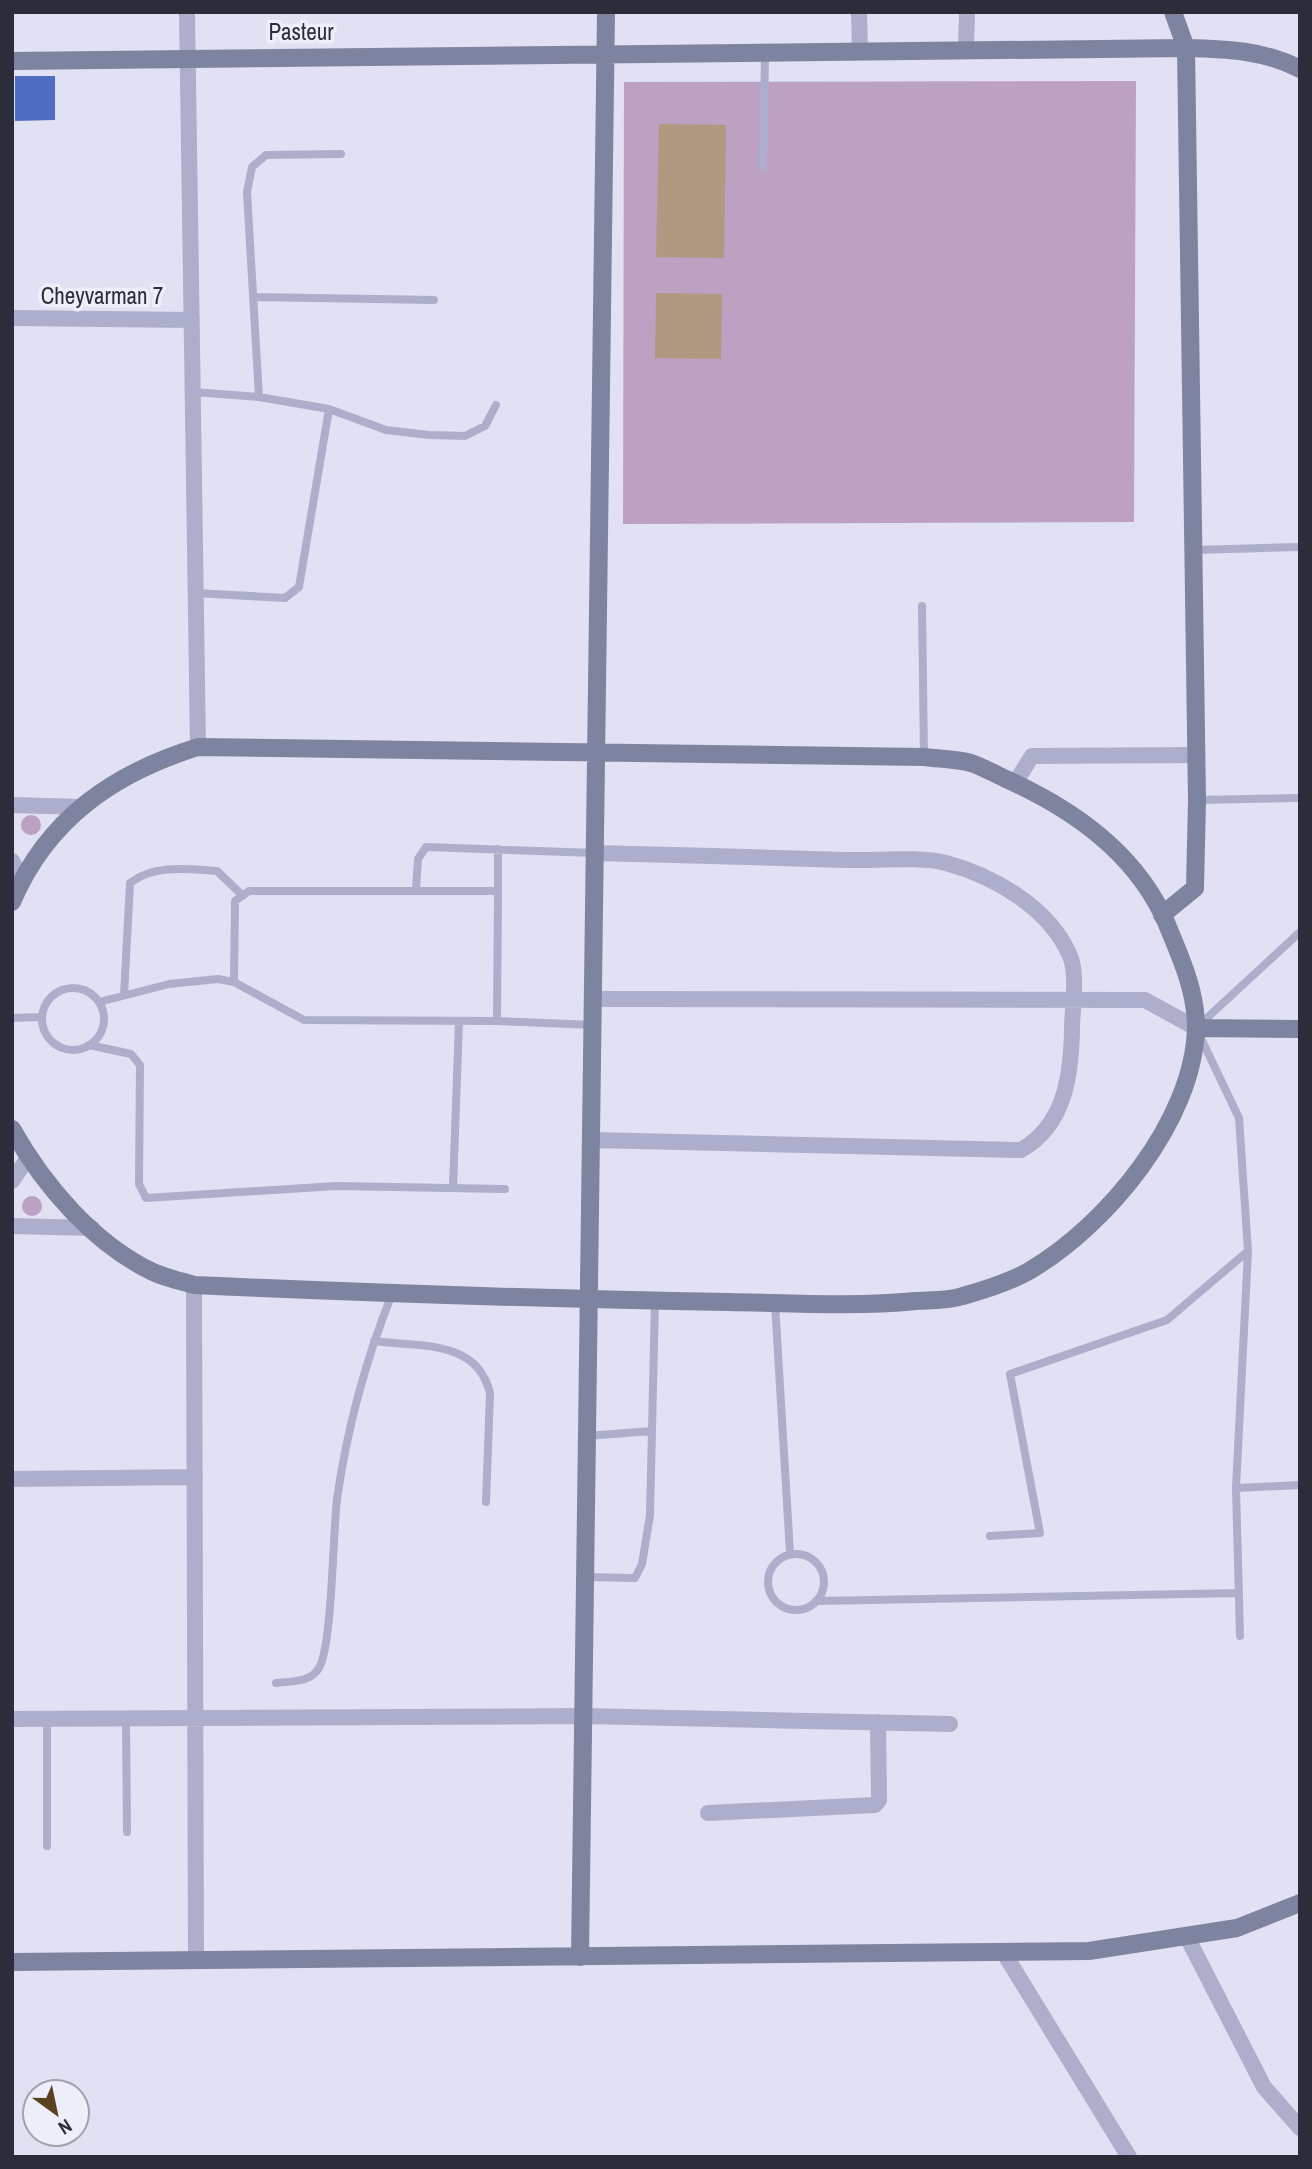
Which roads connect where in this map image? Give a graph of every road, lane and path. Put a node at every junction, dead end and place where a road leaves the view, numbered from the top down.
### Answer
1 (187, 12) edge
2 (606, 12) edge
3 (859, 12) edge
4 (967, 12) edge
5 (1174, 12) edge
6 (1186, 48) junction
7 (860, 50) junction
8 (966, 50) junction
9 (606, 54) junction
10 (765, 55) junction
11 (188, 58) junction
12 (12, 61) edge
13 (1300, 69) edge
14 (341, 154) dead end
15 (763, 168) dead end
16 (253, 297) junction
17 (434, 300) dead end
18 (12, 318) edge
19 (192, 320) junction
20 (193, 391) junction
21 (259, 397) junction
22 (496, 405) dead end
23 (329, 409) junction
24 (1300, 547) edge
25 (1194, 550) junction
26 (196, 593) junction
27 (922, 606) dead end
28 (198, 747) junction
29 (596, 755) junction
30 (1197, 755) junction
31 (924, 757) junction
32 (1016, 783) junction
33 (1300, 798) edge
34 (1197, 800) junction
35 (12, 805) edge
36 (82, 807) junction
37 (498, 849) junction
38 (595, 853) junction
39 (12, 861) edge
40 (22, 880) junction
41 (416, 889) junction
42 (498, 891) junction
43 (242, 894) junction
44 (12, 902) edge
45 (1162, 915) junction
46 (1300, 932) edge
47 (234, 982) junction
48 (124, 995) junction
49 (593, 999) junction
50 (1073, 1000) junction
51 (99, 1002) junction
52 (41, 1017) junction
53 (12, 1018) edge
54 (459, 1021) junction
55 (497, 1021) junction
56 (593, 1026) junction
57 (1196, 1028) junction
58 (1300, 1029) edge
59 (89, 1045) junction
60 (12, 1129) edge
61 (591, 1140) junction
62 (29, 1158) junction
63 (12, 1181) edge
64 (453, 1188) junction
65 (505, 1189) dead end
66 (12, 1226) edge
67 (92, 1228) junction
68 (1248, 1251) junction
69 (194, 1285) junction
70 (393, 1294) junction
71 (589, 1300) junction
72 (655, 1301) junction
73 (775, 1303) junction
74 (374, 1341) junction
75 (652, 1431) junction
76 (587, 1436) junction
77 (195, 1477) junction
78 (12, 1479) edge
79 (1300, 1485) edge
80 (1236, 1488) junction
81 (486, 1502) dead end
82 (990, 1536) dead end
83 (790, 1553) junction
84 (585, 1577) junction
85 (1239, 1593) junction
86 (816, 1601) junction
87 (1240, 1636) dead end
88 (276, 1683) dead end
89 (583, 1716) junction
90 (196, 1717) junction
91 (47, 1718) junction
92 (126, 1718) junction
93 (12, 1719) edge
94 (878, 1722) junction
95 (950, 1724) dead end
96 (708, 1813) dead end
97 (127, 1832) dead end
98 (47, 1846) dead end
99 (1300, 1903) edge
100 (1187, 1937) junction
101 (1004, 1953) junction
102 (580, 1957) junction
103 (197, 1959) junction
104 (12, 1962) edge
105 (1300, 2128) edge
106 (1129, 2157) edge

1 - 11 street
2 - 9 street
3 - 7 street
4 - 8 street
5 - 6 street
6 - 8 street, Pasteur
6 - 13 street, Pasteur
6 - 25 street
7 - 8 street, Pasteur
7 - 10 street, Pasteur
9 - 10 street, Pasteur
9 - 11 street, Pasteur
9 - 29 street
10 - 15 lane
11 - 12 street, Pasteur
11 - 19 street
14 - 16 lane
16 - 17 lane
16 - 21 lane
18 - 19 street, Cheyvarman 7
19 - 20 street
20 - 21 lane
20 - 26 street
21 - 23 lane
22 - 23 lane
23 - 26 lane
24 - 25 lane
25 - 30 street
26 - 28 street
27 - 31 lane
28 - 29 street
28 - 36 street
29 - 31 street
29 - 38 street
30 - 32 street
30 - 34 street
31 - 32 street
32 - 45 street
33 - 34 lane
34 - 45 street
35 - 36 street
36 - 40 street
37 - 38 lane
37 - 41 lane
37 - 42 lane
38 - 49 street
38 - 50 street
39 - 40 street
40 - 44 street
41 - 42 lane
41 - 43 lane
42 - 55 lane
43 - 47 lane
43 - 48 lane
45 - 57 street
46 - 57 lane
47 - 48 lane
47 - 54 lane
48 - 51 lane
49 - 50 street
49 - 56 street
50 - 57 street
50 - 61 street
51 - 52 lane
51 - 59 lane
52 - 53 lane
52 - 59 lane
54 - 55 lane
54 - 64 lane
55 - 56 lane
56 - 61 street
57 - 58 street
57 - 68 lane
57 - 73 street
59 - 64 lane
60 - 62 street
61 - 71 street
62 - 63 street
62 - 67 street
64 - 65 lane
66 - 67 street
67 - 69 street
68 - 80 lane
68 - 82 lane
69 - 70 street
69 - 77 street
70 - 71 street
70 - 74 lane
71 - 72 street
71 - 76 street
72 - 73 street
72 - 75 lane
73 - 83 lane
74 - 81 lane
74 - 88 lane
75 - 76 lane
75 - 84 lane
76 - 84 street
77 - 78 street
77 - 90 street
79 - 80 lane
80 - 85 lane
83 - 86 lane
83 - 86 lane
84 - 89 street
85 - 86 lane
85 - 87 lane
89 - 90 street
89 - 94 street
89 - 102 street
90 - 92 street
90 - 103 street
91 - 92 street
91 - 93 street
91 - 98 lane
92 - 97 lane
94 - 95 street
94 - 96 street
99 - 100 street
100 - 101 street
100 - 105 street
101 - 102 street
101 - 106 street
102 - 103 street
103 - 104 street

